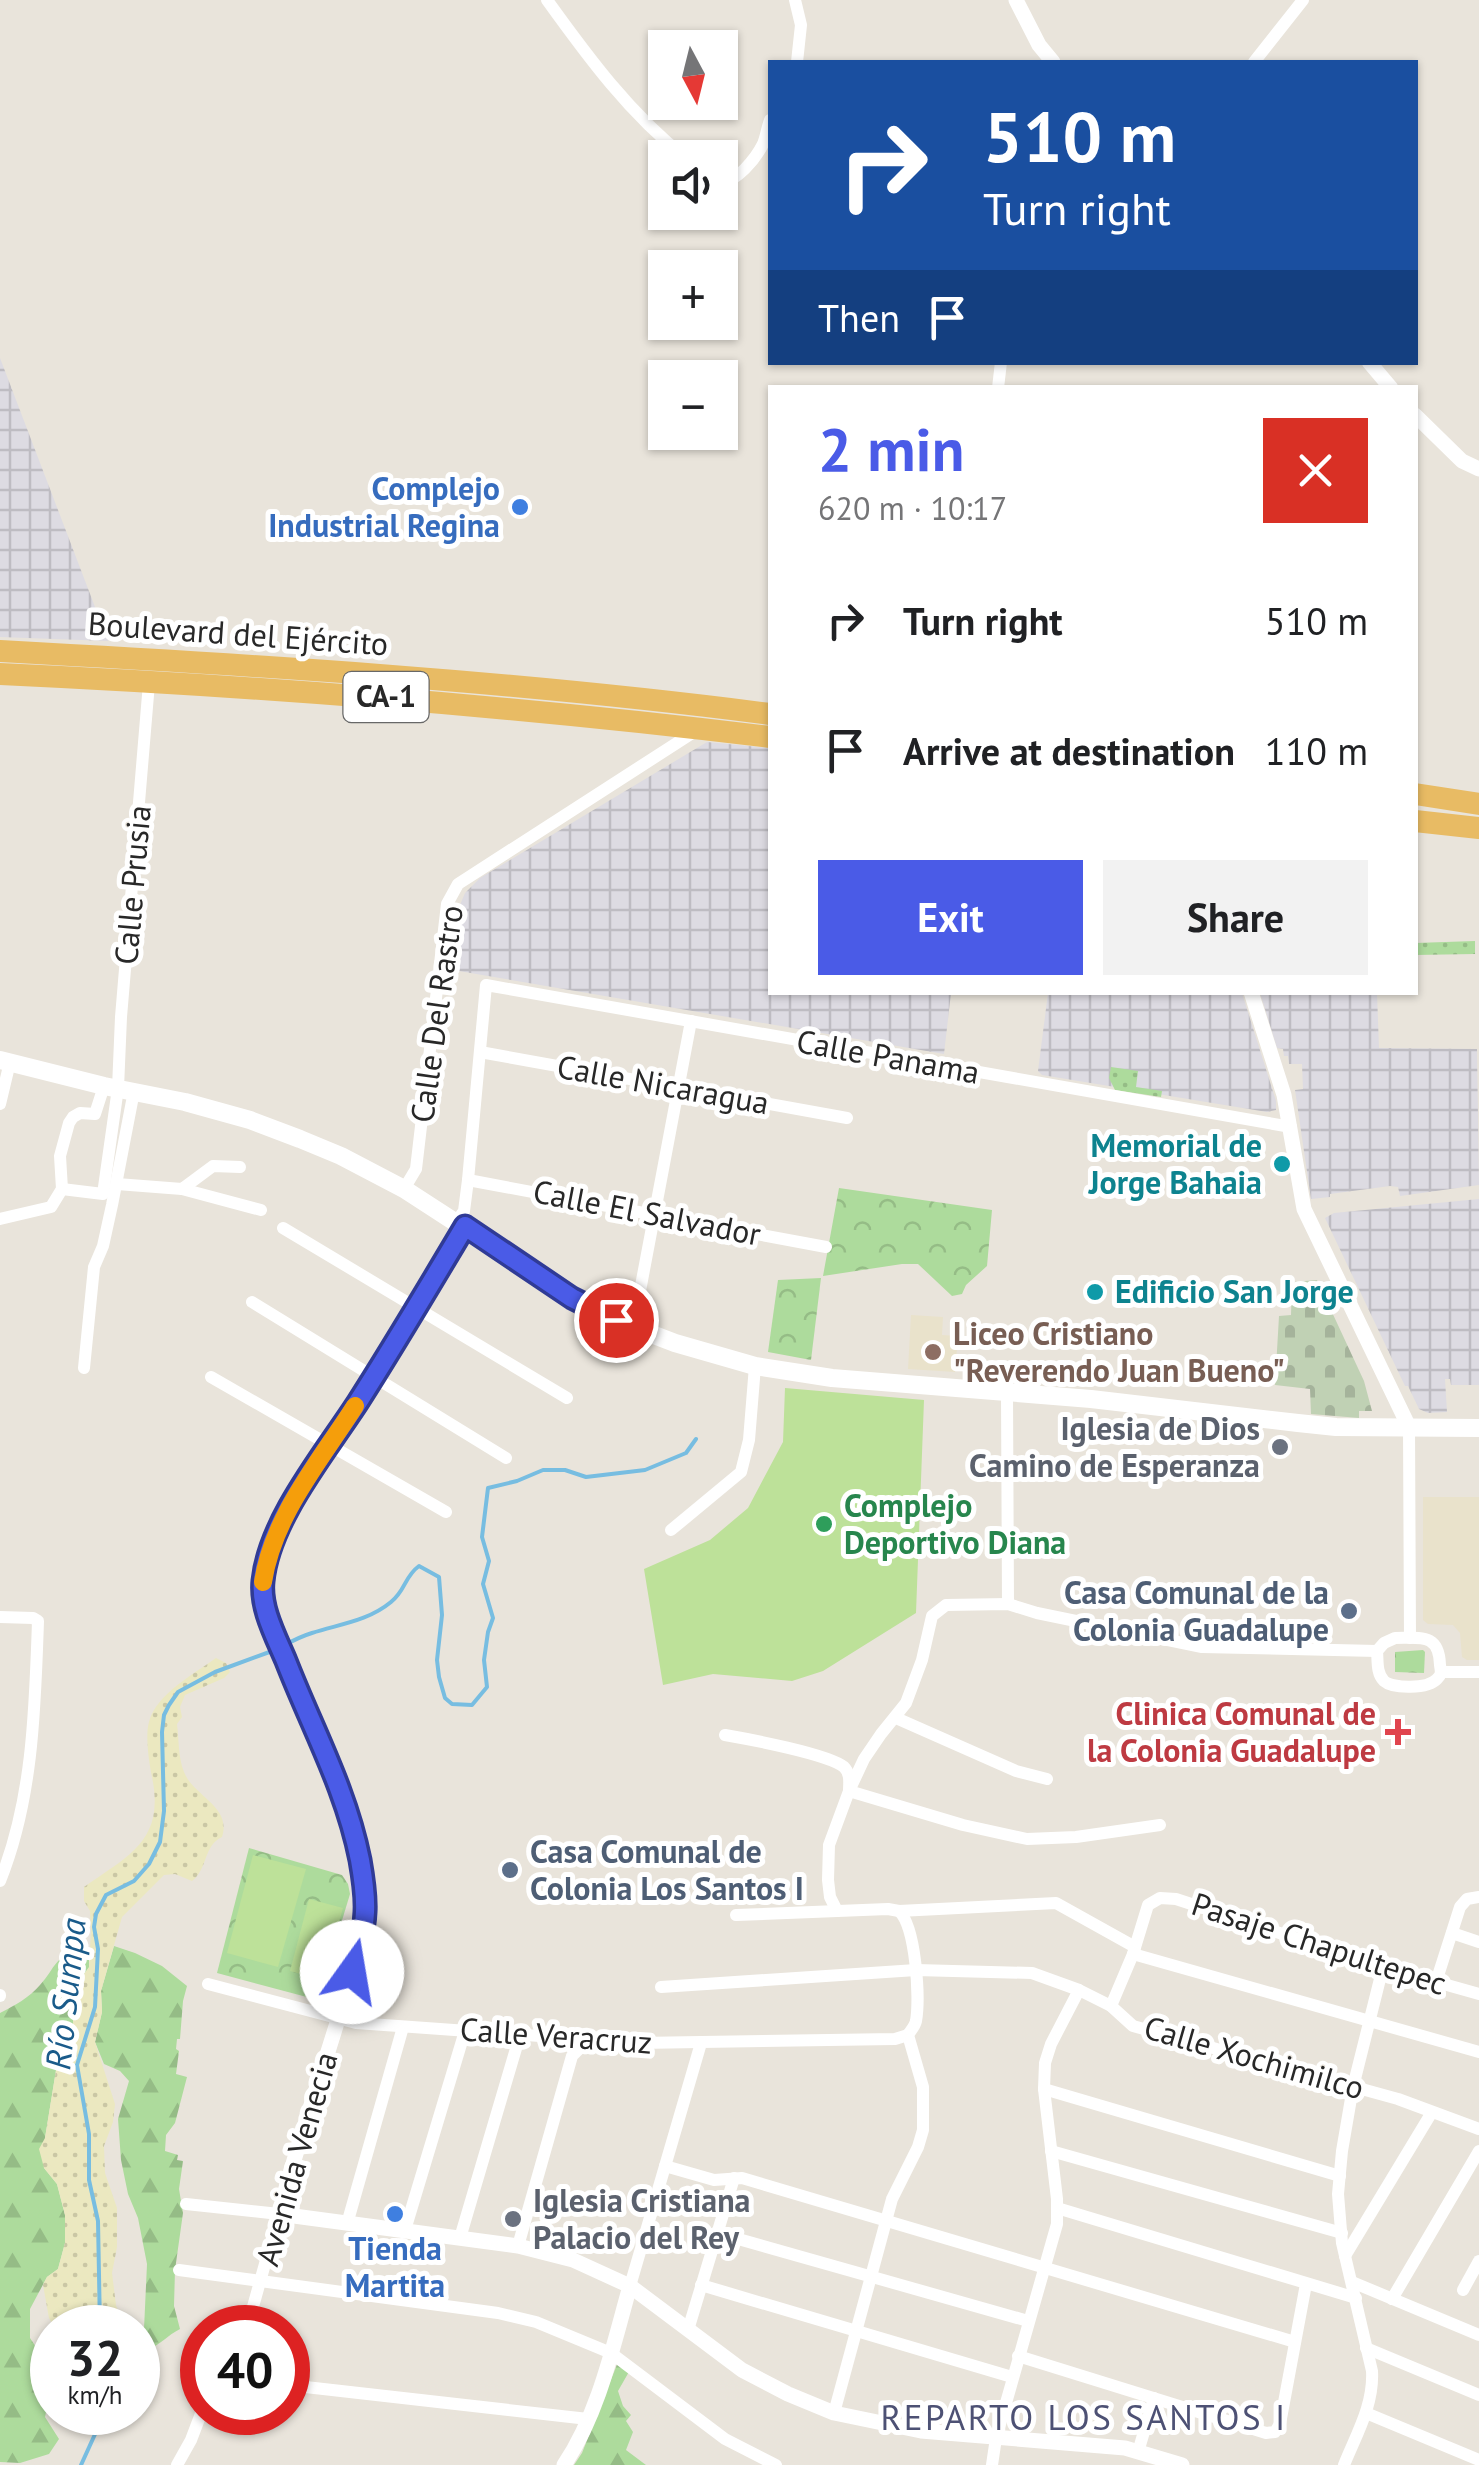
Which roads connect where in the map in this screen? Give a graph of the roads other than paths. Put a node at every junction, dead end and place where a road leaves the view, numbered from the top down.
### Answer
1 (547, 0) edge
2 (795, 0) edge
3 (1016, 0) edge
4 (1303, 0) edge
5 (1039, 45) junction
6 (797, 60) edge
7 (1037, 60) edge
8 (1051, 60) edge
9 (1256, 60) edge
10 (663, 140) edge
11 (767, 141) edge
12 (738, 173) edge
13 (1372, 365) edge
14 (1388, 385) edge
15 (1418, 418) edge
16 (1479, 469) edge
17 (0, 651) edge
18 (0, 674) edge
19 (150, 683) junction
20 (582, 705) junction
21 (617, 709) junction
22 (768, 714) edge
23 (700, 728) junction
24 (768, 728) edge
25 (739, 733) junction
26 (768, 737) edge
27 (1418, 796) edge
28 (1479, 804) edge
29 (1418, 821) edge
30 (1479, 828) edge
31 (1252, 995) edge
32 (691, 1021) junction
33 (480, 1052) junction
34 (5, 1061) edge
35 (119, 1088) junction
36 (678, 1088) junction
37 (0, 1104) edge
38 (95, 1114) junction
39 (114, 1117) junction
40 (847, 1118) dead end
41 (1291, 1127) junction
42 (240, 1167) dead end
43 (468, 1180) junction
44 (117, 1184) junction
45 (62, 1189) junction
46 (182, 1189) junction
47 (404, 1189) junction
48 (262, 1210) dead end
49 (654, 1214) junction
50 (0, 1219) edge
51 (461, 1224) junction
52 (282, 1228) dead end
53 (826, 1247) dead end
54 (252, 1302) dead end
55 (417, 1308) junction
56 (633, 1328) junction
57 (755, 1366) junction
58 (84, 1368) dead end
59 (210, 1376) dead end
60 (374, 1377) junction
61 (1007, 1394) junction
62 (567, 1398) dead end
63 (1410, 1427) junction
64 (1479, 1428) edge
65 (330, 1446) junction
66 (506, 1458) dead end
67 (446, 1512) dead end
68 (671, 1530) dead end
69 (1008, 1604) junction
70 (0, 1617) edge
71 (1410, 1638) junction
72 (1377, 1650) junction
73 (1441, 1672) junction
74 (1479, 1672) edge
75 (896, 1718) junction
76 (725, 1735) dead end
77 (1047, 1779) dead end
78 (849, 1791) junction
79 (1160, 1826) dead end
80 (0, 1881) edge
81 (1479, 1897) edge
82 (838, 1911) junction
83 (899, 1912) junction
84 (736, 1916) dead end
85 (1452, 1933) junction
86 (1479, 1942) edge
87 (1134, 1950) junction
88 (1384, 1966) junction
89 (916, 1970) junction
90 (1436, 1982) junction
91 (208, 1984) dead end
92 (661, 1987) dead end
93 (1078, 1990) junction
94 (1479, 1994) edge
95 (1112, 2006) junction
96 (338, 2018) junction
97 (1370, 2020) junction
98 (402, 2027) junction
99 (465, 2031) junction
100 (908, 2035) junction
101 (520, 2036) junction
102 (587, 2041) junction
103 (701, 2043) junction
104 (1479, 2052) edge
105 (1353, 2087) junction
106 (1044, 2088) junction
107 (1432, 2112) junction
108 (1479, 2129) edge
109 (1051, 2151) junction
110 (1479, 2151) edge
111 (665, 2166) junction
112 (1340, 2176) junction
113 (734, 2178) junction
114 (186, 2204) dead end
115 (1057, 2208) junction
116 (280, 2214) junction
117 (887, 2222) junction
118 (346, 2224) junction
119 (404, 2230) junction
120 (717, 2233) junction
121 (1342, 2233) junction
122 (460, 2238) junction
123 (518, 2246) junction
124 (1345, 2256) junction
125 (1479, 2261) edge
126 (1044, 2266) junction
127 (179, 2270) dead end
128 (871, 2277) junction
129 (261, 2281) junction
130 (1352, 2282) junction
131 (1306, 2284) junction
132 (702, 2285) junction
133 (630, 2286) junction
134 (1463, 2290) dead end
135 (1356, 2298) junction
136 (1392, 2298) junction
137 (254, 2305) edge
138 (1028, 2322) junction
139 (688, 2330) junction
140 (856, 2331) junction
141 (1479, 2335) edge
142 (1296, 2342) junction
143 (1366, 2348) junction
144 (611, 2353) junction
145 (1018, 2356) junction
146 (1012, 2377) junction
147 (310, 2387) edge
148 (1479, 2396) edge
149 (1154, 2398) junction
150 (834, 2413) junction
151 (1366, 2413) junction
152 (588, 2419) junction
153 (193, 2435) edge
154 (996, 2438) junction
155 (1138, 2452) junction
156 (1479, 2460) edge
157 (177, 2465) edge
158 (564, 2465) edge
159 (776, 2465) edge
160 (992, 2465) edge
161 (1182, 2465) edge
162 (1344, 2465) edge

1 - 10 street
2 - 6 street
3 - 5 street
4 - 9 street
5 - 7 street
5 - 8 street
11 - 12 street
13 - 14 street
15 - 16 street
17 - 20 highway, Boulevard del Ejército / CA-1
18 - 19 highway, Boulevard del Ejército / CA-1
19 - 20 highway, Boulevard del Ejército / CA-1
19 - 35 street, Calle Prusia
20 - 21 highway, Boulevard del Ejército / CA-1
21 - 22 highway, Boulevard del Ejército / CA-1
21 - 23 highway, Boulevard del Ejército / CA-1
23 - 25 highway, Boulevard del Ejército / CA-1
23 - 47 street, Calle Del Rastro
24 - 25 highway
25 - 26 highway, Boulevard del Ejército / CA-1
27 - 28 highway
29 - 30 highway
31 - 41 street
32 - 33 street, Calle Panama
32 - 36 street
32 - 41 street, Calle Panama
33 - 36 street, Calle Nicaragua
33 - 43 street
34 - 35 main road
34 - 37 street
35 - 38 street
35 - 39 street
35 - 44 street
35 - 47 main road
36 - 40 street, Calle Nicaragua
36 - 49 street
38 - 39 street
38 - 45 street
39 - 45 street
41 - 63 street
42 - 46 street
43 - 49 street, Calle El Salvador
43 - 51 street
44 - 46 street
44 - 58 street
45 - 50 street
46 - 48 street
47 - 51 main road
49 - 53 street, Calle El Salvador
49 - 56 street
51 - 55 street, Avenida Venecia
51 - 56 main road
52 - 55 street
54 - 60 street
55 - 60 street, Avenida Venecia
55 - 62 street
56 - 57 main road
57 - 61 main road
57 - 68 street
59 - 65 street
60 - 65 street, Avenida Venecia
60 - 66 street
61 - 63 main road
61 - 69 street
63 - 64 main road
63 - 71 street
65 - 67 street
65 - 96 street, Avenida Venecia
69 - 72 street
69 - 75 street
70 - 80 street
71 - 72 street
71 - 73 street
72 - 73 street
73 - 74 street
75 - 77 street
75 - 78 street
76 - 78 street
78 - 79 street
78 - 82 street
81 - 85 street
82 - 83 street
82 - 84 street
83 - 87 street
83 - 89 street
85 - 86 street
85 - 90 street
87 - 88 street, Pasaje Chapultepec
87 - 95 street, Pasaje Chapultepec
87 - 97 street
88 - 90 street, Pasaje Chapultepec
88 - 97 street
89 - 92 street, Calle Xochimilco
89 - 93 street, Calle Xochimilco
89 - 100 street
90 - 94 street, Pasaje Chapultepec
91 - 96 street, Calle Veracruz
93 - 95 street, Calle Xochimilco
93 - 106 street
95 - 105 street, Calle Xochimilco
96 - 98 street, Calle Veracruz
96 - 116 street, Avenida Venecia
97 - 104 street
97 - 105 street
98 - 99 street, Calle Veracruz
98 - 118 street
99 - 101 street, Calle Veracruz
99 - 119 street
100 - 103 street, Calle Veracruz
100 - 117 street
101 - 102 street, Calle Veracruz
101 - 122 street
102 - 103 street, Calle Veracruz
102 - 123 street
103 - 111 street
105 - 107 street, Calle Xochimilco
105 - 112 street
106 - 109 street
106 - 112 street
107 - 108 street, Calle Xochimilco
107 - 124 street
109 - 115 street
109 - 121 street
110 - 136 street
111 - 113 street
111 - 133 street
112 - 121 street
113 - 117 street
113 - 120 street
114 - 116 street
115 - 126 street
115 - 131 street
116 - 118 street
116 - 129 street, Avenida Venecia
117 - 126 street
117 - 128 street
118 - 119 street
119 - 122 street
120 - 128 street
120 - 132 street
121 - 124 street
122 - 123 street
123 - 133 street
124 - 130 street
125 - 134 street
126 - 138 street
126 - 142 street
127 - 129 street
128 - 138 street
128 - 140 street
129 - 137 street, Avenida Venecia
129 - 144 street
130 - 135 street
130 - 136 street
131 - 135 street
131 - 142 street
132 - 139 street
132 - 140 street
133 - 139 street
133 - 144 street
135 - 143 street
136 - 141 street
138 - 145 street
139 - 150 street
140 - 146 street
140 - 150 street
142 - 149 street
143 - 148 street
143 - 151 street
144 - 152 street
144 - 159 street
145 - 146 street
145 - 149 street
146 - 154 street
147 - 152 street
149 - 155 street
150 - 154 street
151 - 156 street
151 - 162 street
152 - 158 street
153 - 157 street
154 - 155 street
154 - 160 street
155 - 161 street

